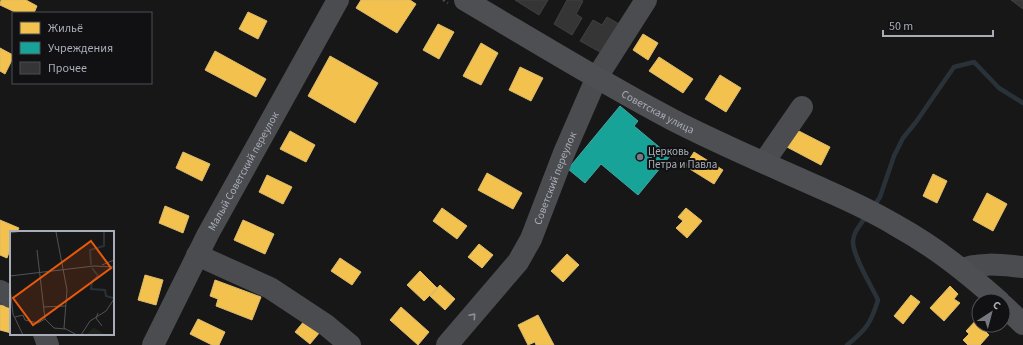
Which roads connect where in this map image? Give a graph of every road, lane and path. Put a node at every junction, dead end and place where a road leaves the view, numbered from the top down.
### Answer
1 (338, 0) edge
2 (465, 0) edge
3 (646, 0) edge
4 (597, 77) junction
5 (802, 107) dead end
6 (764, 162) junction
7 (197, 255) junction
8 (1023, 267) edge
9 (962, 269) junction
10 (0, 290) edge
11 (990, 293) edge
12 (10, 296) edge
13 (1011, 313) edge
14 (1023, 324) edge
15 (44, 335) edge
16 (48, 345) edge
17 (153, 345) edge
18 (350, 345) edge
19 (447, 345) edge

1 - 7 street, Малый Советский переулок
2 - 4 main road, Советская улица
3 - 4 street, Советский переулок
4 - 6 main road, Советская улица
19 -> 4 street, Советский переулок
5 - 6 street
6 - 9 main road, Советская улица
7 - 17 street, Малый Советский переулок
7 - 18 street
8 - 9 street
9 - 11 main road, Советская улица
10 - 12 street
13 - 14 main road
15 - 16 street

